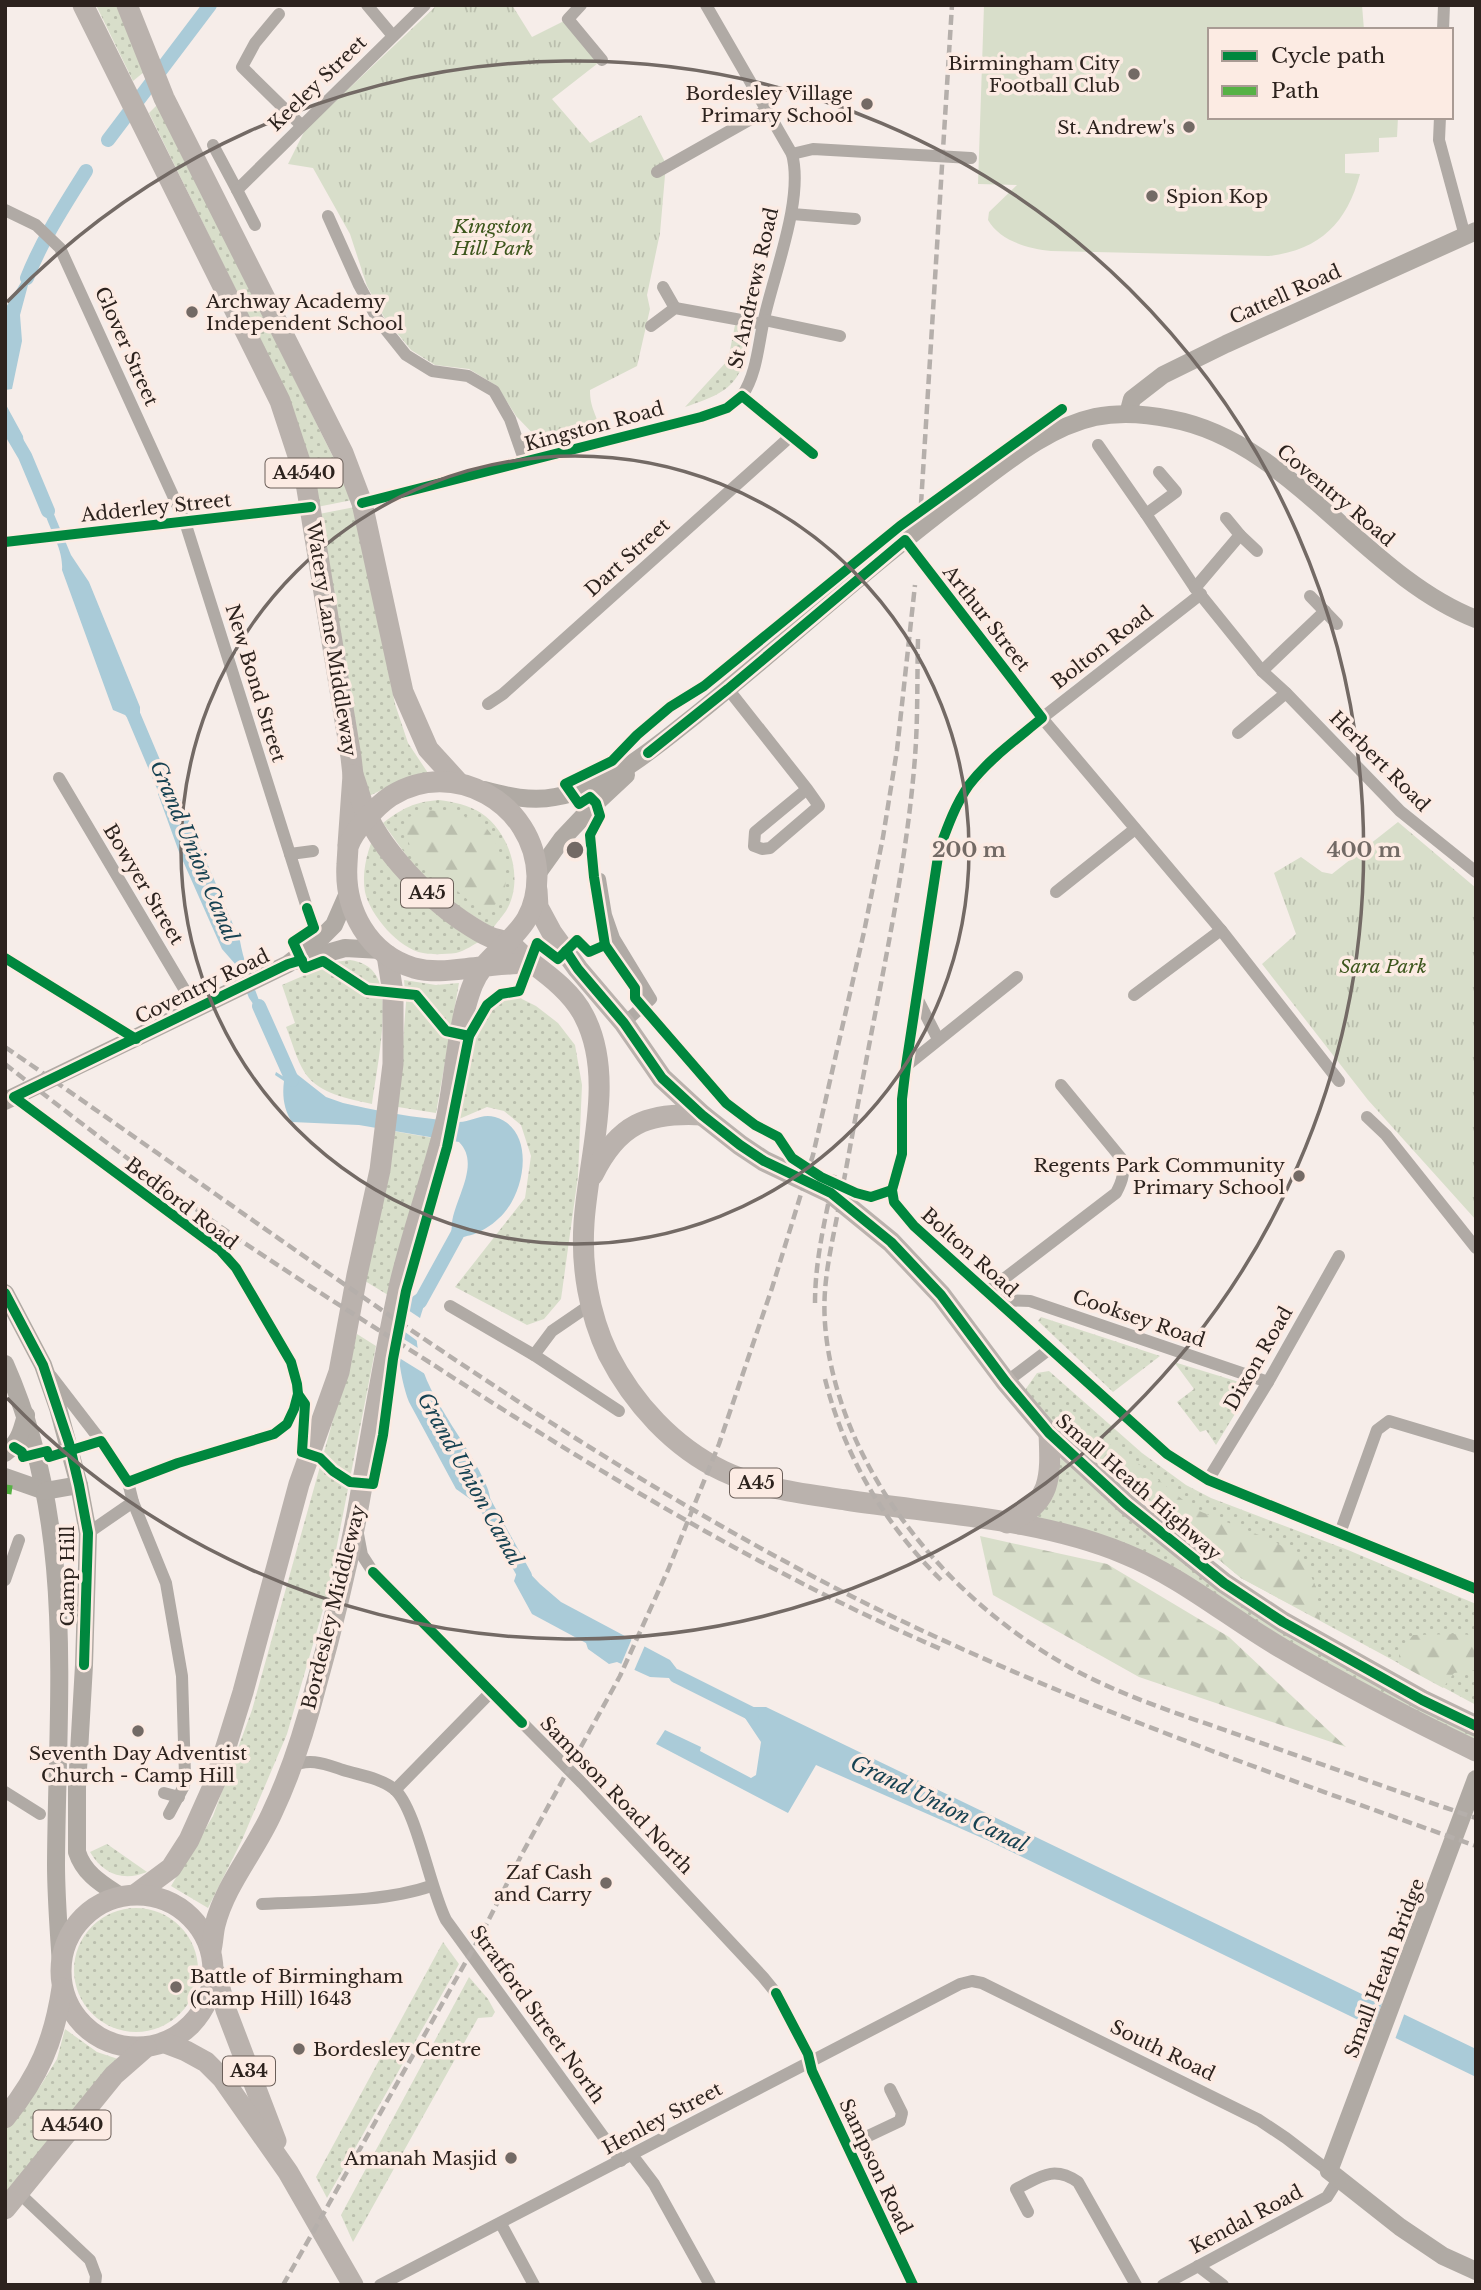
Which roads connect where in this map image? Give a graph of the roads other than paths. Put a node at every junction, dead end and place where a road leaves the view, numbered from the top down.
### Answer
1 (83, 5) edge
2 (127, 5) edge
3 (367, 5) edge
4 (425, 5) edge
5 (582, 5) edge
6 (705, 5) edge
7 (1444, 5) edge
8 (279, 13) dead end
9 (1443, 28) edge
10 (393, 36) junction
11 (602, 60) dead end
12 (765, 111) junction
13 (1440, 119) edge
14 (301, 125) junction
15 (213, 145) dead end
16 (792, 154) junction
17 (971, 158) dead end
18 (657, 172) dead end
19 (237, 190) junction
20 (5, 210) edge
21 (792, 214) junction
22 (328, 216) dead end
23 (855, 219) dead end
24 (255, 225) dead end
25 (1470, 234) edge
26 (663, 286) dead end
27 (675, 308) junction
28 (763, 322) junction
29 (651, 327) dead end
30 (840, 336) dead end
31 (742, 396) junction
32 (1128, 414) junction
33 (791, 436) junction
34 (1098, 445) dead end
35 (813, 454) dead end
36 (525, 462) junction
37 (1159, 472) dead end
38 (362, 503) junction
39 (311, 507) junction
40 (1146, 514) junction
41 (1226, 518) dead end
42 (185, 522) junction
43 (1240, 535) junction
44 (905, 540) junction
45 (5, 542) edge
46 (1257, 551) dead end
47 (1198, 591) junction
48 (1310, 596) dead end
49 (1325, 611) junction
50 (1476, 619) edge
51 (1337, 624) dead end
52 (1262, 671) junction
53 (728, 689) junction
54 (1286, 693) junction
55 (488, 704) dead end
56 (1042, 718) junction
57 (1238, 733) dead end
58 (648, 753) junction
59 (353, 775) junction
60 (59, 778) dead end
61 (468, 786) junction
62 (807, 789) junction
63 (367, 817) junction
64 (1135, 829) junction
65 (348, 847) junction
66 (313, 851) dead end
67 (290, 855) junction
68 (1476, 872) edge
69 (537, 877) junction
70 (600, 879) dead end
71 (1056, 892) dead end
72 (348, 894) junction
73 (307, 908) dead end
74 (1221, 930) junction
75 (509, 943) junction
76 (384, 952) junction
77 (5, 958) edge
78 (531, 963) junction
79 (288, 964) junction
80 (484, 966) junction
81 (1017, 977) dead end
82 (1134, 995) dead end
83 (917, 998) junction
84 (195, 1009) junction
85 (624, 1023) junction
86 (136, 1039) junction
87 (938, 1039) junction
88 (906, 1066) junction
89 (1339, 1081) dead end
90 (1061, 1085) dead end
91 (8, 1099) edge
92 (702, 1115) junction
93 (1367, 1117) dead end
94 (589, 1183) junction
95 (1476, 1248) edge
96 (1339, 1256) dead end
97 (5, 1293) edge
98 (992, 1296) junction
99 (590, 1305) junction
100 (450, 1306) dead end
101 (1051, 1348) junction
102 (534, 1355) junction
103 (5, 1364) edge
104 (43, 1364) junction
105 (1006, 1382) junction
106 (1268, 1382) junction
107 (619, 1411) dead end
108 (26, 1415) junction
109 (1049, 1433) junction
110 (1476, 1447) edge
111 (5, 1453) edge
112 (5, 1477) edge
113 (1208, 1480) junction
114 (128, 1482) junction
115 (79, 1485) junction
116 (45, 1491) junction
117 (134, 1502) junction
118 (357, 1516) junction
119 (1007, 1523) junction
120 (88, 1533) junction
121 (1340, 1533) junction
122 (19, 1540) dead end
123 (5, 1580) edge
124 (1476, 1589) edge
125 (491, 1692) junction
126 (1476, 1726) edge
127 (1476, 1751) edge
128 (290, 1768) junction
129 (1476, 1779) edge
130 (395, 1790) junction
131 (5, 1792) edge
132 (164, 1793) dead end
133 (179, 1797) junction
134 (40, 1814) dead end
135 (169, 1814) dead end
136 (431, 1886) junction
137 (128, 1895) junction
138 (261, 1904) dead end
139 (213, 1959) junction
140 (61, 1966) junction
141 (960, 1984) joint
142 (62, 1988) junction
143 (156, 2045) junction
144 (810, 2062) junction
145 (890, 2089) dead end
146 (5, 2118) edge
147 (847, 2146) junction
148 (627, 2158) junction
149 (288, 2172) junction
150 (1334, 2174) junction
151 (19, 2193) junction
152 (5, 2209) edge
153 (1028, 2212) dead end
154 (501, 2224) junction
155 (1198, 2266) junction
156 (1476, 2272) edge
157 (95, 2285) edge
158 (353, 2285) edge
159 (380, 2285) edge
160 (534, 2285) edge
161 (710, 2285) edge
162 (913, 2285) edge
163 (1136, 2285) edge
164 (1163, 2285) edge
165 (1223, 2285) edge

1 - 39 highway, Watery Lane Middleway / A4540
2 - 38 highway, A4540
3 - 10 street
4 - 10 street, Keeley Street
5 - 11 street
6 - 12 street, St Andrews Road
7 - 9 street
8 - 14 street
10 - 14 street, Keeley Street
12 - 16 street, St Andrews Road
12 - 18 street
13 - 25 street
14 - 19 street, Keeley Street
15 - 19 street
16 - 17 street
16 - 21 street, St Andrews Road
19 - 24 street
20 - 42 street, Glover Street
21 - 23 street
21 - 28 street, St Andrews Road
22 - 36 street
25 - 32 main road, Cattell Road
26 - 27 street
27 - 28 street
27 - 29 street
28 - 30 street
28 - 31 street, St Andrews Road
31 - 33 street
31 - 36 street, Kingston Road
32 - 44 main road, Coventry Road
32 - 50 main road, Coventry Road
33 - 35 street
33 - 55 street, Dart Street
34 - 40 street, Herbert Road
36 - 38 street, Kingston Road
37 - 40 street
38 - 61 highway, A4540
39 - 42 street, Adderley Street
39 - 59 highway, Watery Lane Middleway / A4540
40 - 47 street, Herbert Road
41 - 43 street
42 - 45 street, Adderley Street
42 - 67 street, New Bond Street
43 - 46 street
43 - 47 street
44 - 53 main road, Coventry Road
44 - 56 street, Arthur Street
47 - 52 street, Herbert Road
47 - 56 street, Bolton Road
48 - 49 street
49 - 51 street
49 - 52 street
52 - 54 street, Herbert Road
53 - 58 main road, Coventry Road
53 - 62 street
54 - 57 street
54 - 68 street, Herbert Road
56 - 64 street, Arthur Street
56 - 83 street, Bolton Road
58 - 61 main road, Coventry Road
58 - 69 main road, Coventry Road
59 - 63 highway, A45
59 - 65 highway, Watery Lane Middleway / A4540
60 - 84 street, Bowyer Street
61 - 63 highway
61 - 69 highway, A4540
62 - 62 street
63 - 65 highway
63 - 75 highway, A45
64 - 71 street
64 - 74 street, Arthur Street
65 - 72 highway, A4540
66 - 67 street
67 - 73 street, New Bond Street
69 - 75 highway, A4540
69 - 85 highway, Small Heath Highway
70 - 85 street
72 - 76 highway, A4540
72 - 79 main road, Coventry Road
74 - 82 street
74 - 89 street, Arthur Street
75 - 78 highway, A45
75 - 80 highway, A4540
76 - 79 main road, Coventry Road
76 - 80 highway, A4540
76 - 137 highway
77 - 86 street
78 - 80 highway
78 - 94 highway, A45
79 - 84 main road, Coventry Road
80 - 118 highway, Bordesley Middleway / A4540
81 - 87 street
83 - 87 street
83 - 88 street, Bolton Road
84 - 86 main road, Coventry Road
85 - 92 highway, Small Heath Highway
86 - 91 main road, Coventry Road
87 - 88 street
88 - 98 street, Bolton Road
90 - 98 street
91 - 114 street, Bedford Road
92 - 94 highway
92 - 105 highway, Small Heath Highway
93 - 95 street
94 - 99 highway, A45
96 - 106 street, Dixon Road
97 - 104 main road, Camp Hill
98 - 101 street, Bolton Road
98 - 106 street, Cooksey Road
99 - 102 street
99 - 119 highway, A45
100 - 102 street
101 - 105 street
101 - 113 street, Bolton Road
102 - 107 street
103 - 108 main road, Camp Hill
104 - 114 street
104 - 115 main road, Camp Hill
105 - 109 highway, Small Heath Highway
106 - 113 street, Dixon Road
108 - 111 main road
108 - 116 main road, Camp Hill
109 - 119 highway
109 - 126 highway, Small Heath Highway
110 - 121 street
112 - 116 main road
113 - 121 street, Bolton Road
114 - 117 street
115 - 116 main road
115 - 120 main road, Camp Hill
116 - 140 main road, Camp Hill
117 - 120 street
117 - 133 street
118 - 125 street, Sampson Road North
118 - 128 highway, Bordesley Middleway / A4540
119 - 127 highway, A45
120 - 137 main road, Camp Hill
121 - 124 street, Bolton Road
122 - 123 street
125 - 130 street
125 - 144 street, Sampson Road North
128 - 130 street
128 - 139 highway, Bordesley Middleway / A4540
129 - 150 main road, Small Heath Bridge
130 - 136 street, Stratford Street North
131 - 134 street
132 - 133 street
133 - 135 street
136 - 138 street
136 - 148 street, Stratford Street North
137 - 139 highway
137 - 140 highway
139 - 143 highway
139 - 149 highway, A34
140 - 142 highway
141 - 144 street, Henley Street
141 - 150 street, South Road
142 - 143 highway
142 - 146 highway, A4540
143 - 149 highway, A34
143 - 151 highway, A4540
144 - 147 street, Sampson Road
144 - 148 street, Henley Street
145 - 147 street
147 - 162 street, Sampson Road
148 - 154 street, Henley Street
148 - 161 street, Stratford Street North
149 - 158 highway, A34
150 - 155 street, Kendal Road
150 - 156 main road
151 - 152 highway, A4540
151 - 157 street
153 - 163 street
154 - 159 street, Henley Street
154 - 160 street
155 - 164 street, Kendal Road
155 - 165 street

